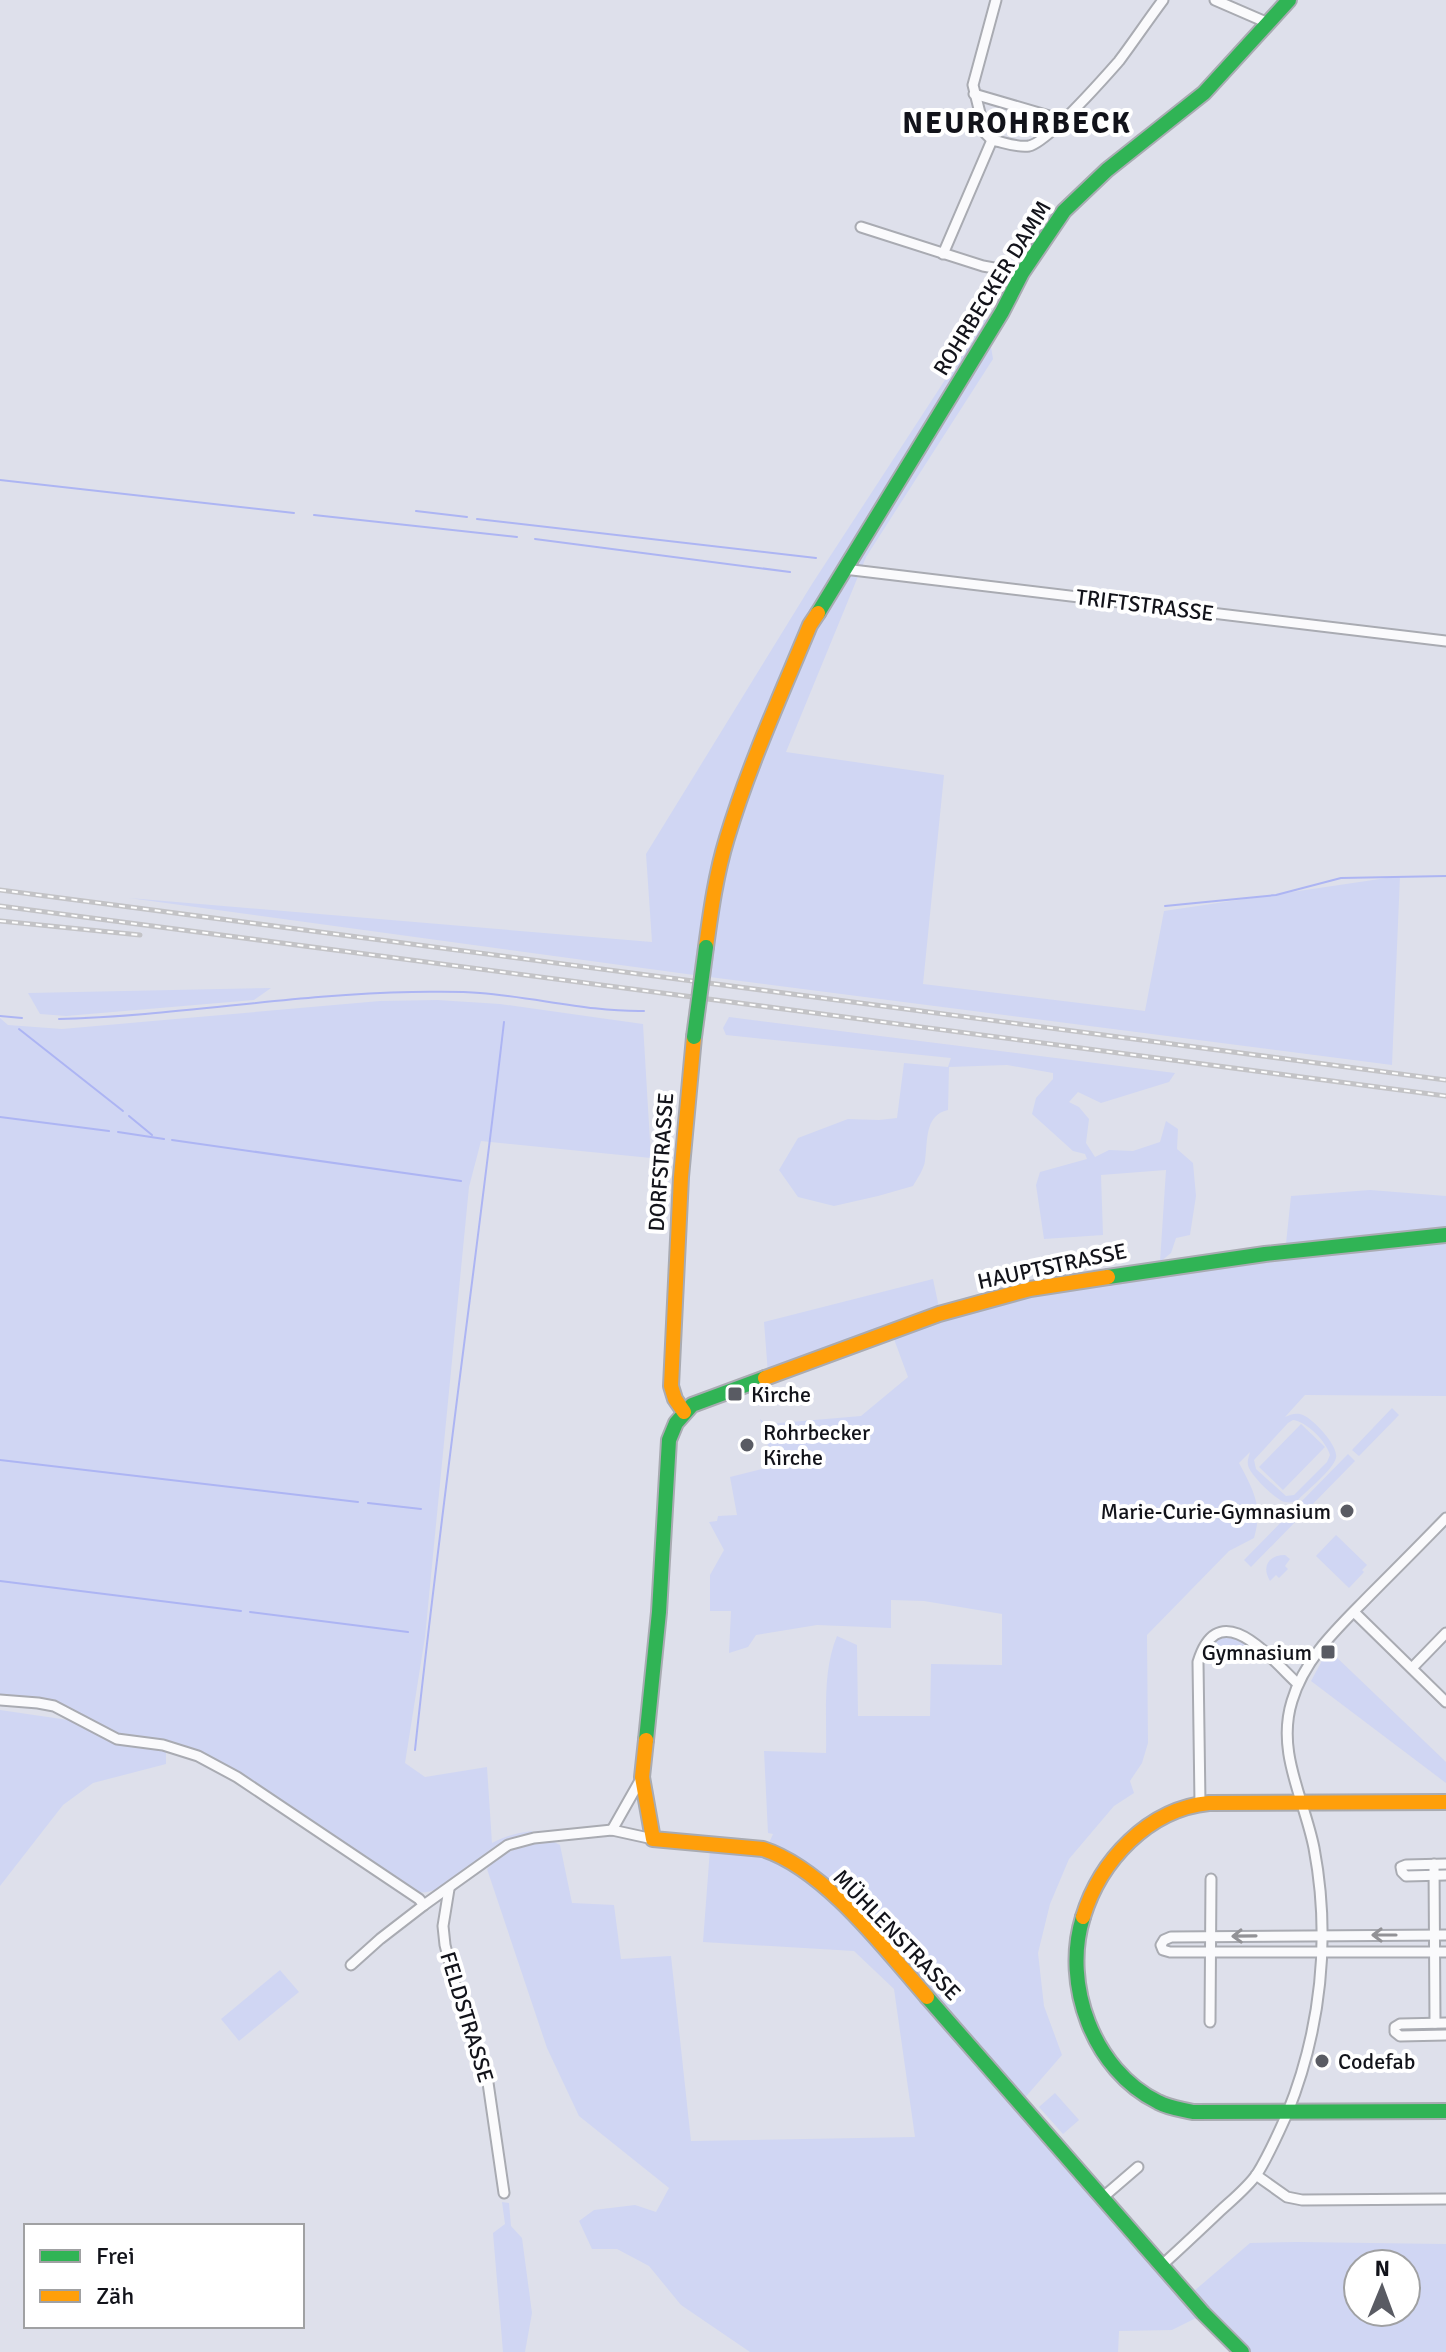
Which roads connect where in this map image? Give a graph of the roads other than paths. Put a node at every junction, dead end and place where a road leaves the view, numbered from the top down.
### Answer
1 (996, 0) edge
2 (1163, 0) edge
3 (1215, 0) edge
4 (1289, 0) edge
5 (1268, 23) junction
6 (974, 94) junction
7 (1063, 120) junction
8 (992, 140) junction
9 (861, 227) dead end
10 (943, 254) junction
11 (1022, 273) junction
12 (844, 569) junction
13 (1446, 641) edge
14 (1446, 1235) edge
15 (684, 1412) junction
16 (1446, 1518) edge
17 (1354, 1612) junction
18 (1446, 1633) edge
19 (1412, 1668) junction
20 (1298, 1684) junction
21 (0, 1700) edge
22 (1446, 1702) edge
23 (642, 1777) junction
24 (1446, 1802) edge
25 (1200, 1803) junction
26 (1301, 1803) junction
27 (612, 1830) junction
28 (653, 1839) junction
29 (1434, 1864) junction
30 (1446, 1864) edge
31 (1446, 1875) edge
32 (1435, 1876) junction
33 (1211, 1879) dead end
34 (449, 1889) junction
35 (424, 1905) junction
36 (1322, 1935) junction
37 (1440, 1935) edge
38 (1211, 1937) junction
39 (1322, 1952) junction
40 (1440, 1952) edge
41 (1211, 1953) junction
42 (351, 1965) dead end
43 (1210, 2022) dead end
44 (1441, 2023) edge
45 (1446, 2035) edge
46 (1446, 2111) edge
47 (1287, 2112) junction
48 (1138, 2167) dead end
49 (1256, 2175) junction
50 (504, 2193) dead end
51 (1102, 2198) junction
52 (1446, 2199) edge
53 (1161, 2266) junction
54 (1242, 2352) edge

1 - 6 street
2 - 7 street
3 - 5 street
4 - 5 street, ROHRBECKER DAMM
5 - 11 street, ROHRBECKER DAMM
6 - 7 street
6 - 8 street
7 - 8 street
8 - 10 street
9 - 10 street
10 - 11 street
11 - 12 street, ROHRBECKER DAMM
12 - 13 street, TRIFTSTRASSE
12 - 15 street, DORFSTRASSE, bridge
14 - 15 street, HAUPTSTRASSE
15 - 23 street
16 - 17 street
17 - 19 street
17 - 20 street
18 - 19 street
19 - 22 street
20 - 25 street
20 - 26 street
21 - 35 street
23 - 27 street
23 - 28 street
24 - 26 street
25 - 26 street
25 - 47 street
26 - 36 street
27 - 28 street
27 - 34 street
28 - 51 street, MÜHLENSTRASSE
29 - 30 street
29 - 32 street
29 - 32 street
31 - 32 street
32 - 37 street
33 - 38 street
34 - 35 street
34 - 50 street, FELDSTRASSE
35 - 42 street
37 -> 36 street
36 -> 38 street
36 - 39 street
37 - 40 street
38 - 41 street
38 - 41 street
39 - 40 street
39 - 41 street
39 - 47 street
40 - 44 street
41 - 43 street
44 - 45 street
46 - 47 street
47 - 49 street
48 - 51 street
49 - 52 street
49 - 53 street
51 - 53 street, MÜHLENSTRASSE
53 - 54 street, MÜHLENSTRASSE

